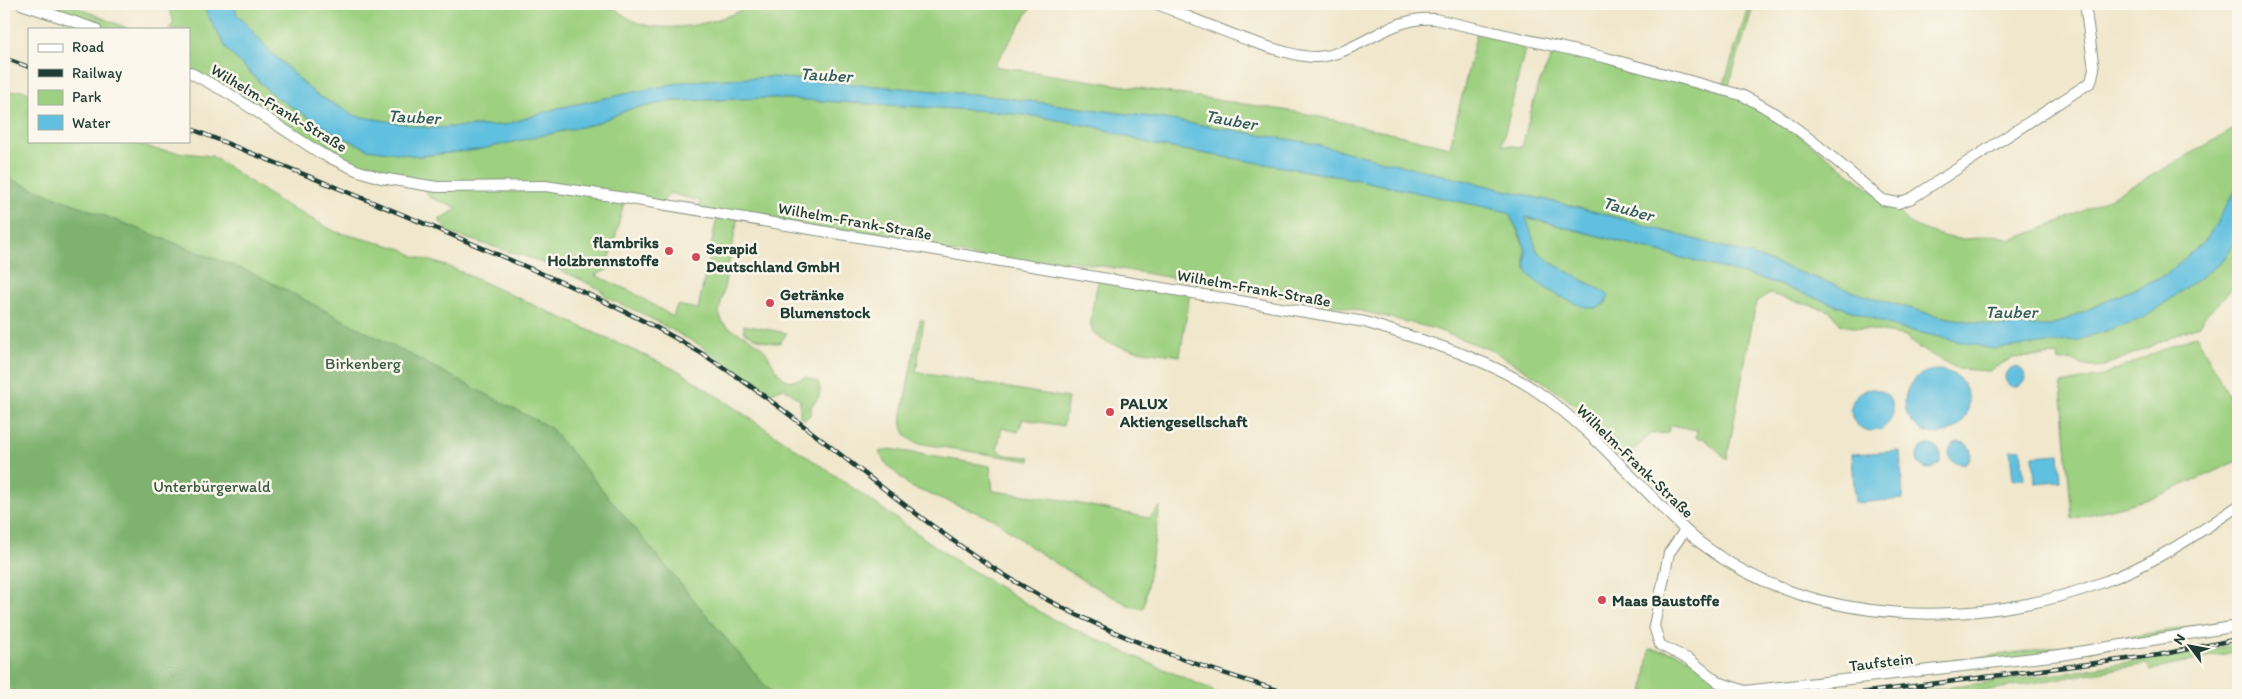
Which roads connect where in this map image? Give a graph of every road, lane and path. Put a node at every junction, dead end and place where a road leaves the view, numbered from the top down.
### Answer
1 (21, 4) edge
2 (1157, 4) edge
3 (2085, 4) edge
4 (93, 28) edge
5 (190, 73) edge
6 (2238, 506) edge
7 (1685, 530) junction
8 (2238, 626) edge

1 - 4 street
2 - 3 street
5 - 7 street, Wilhelm-Frank-Straße
6 - 7 street, Wilhelm-Frank-Straße
7 - 8 street, Taufstein

